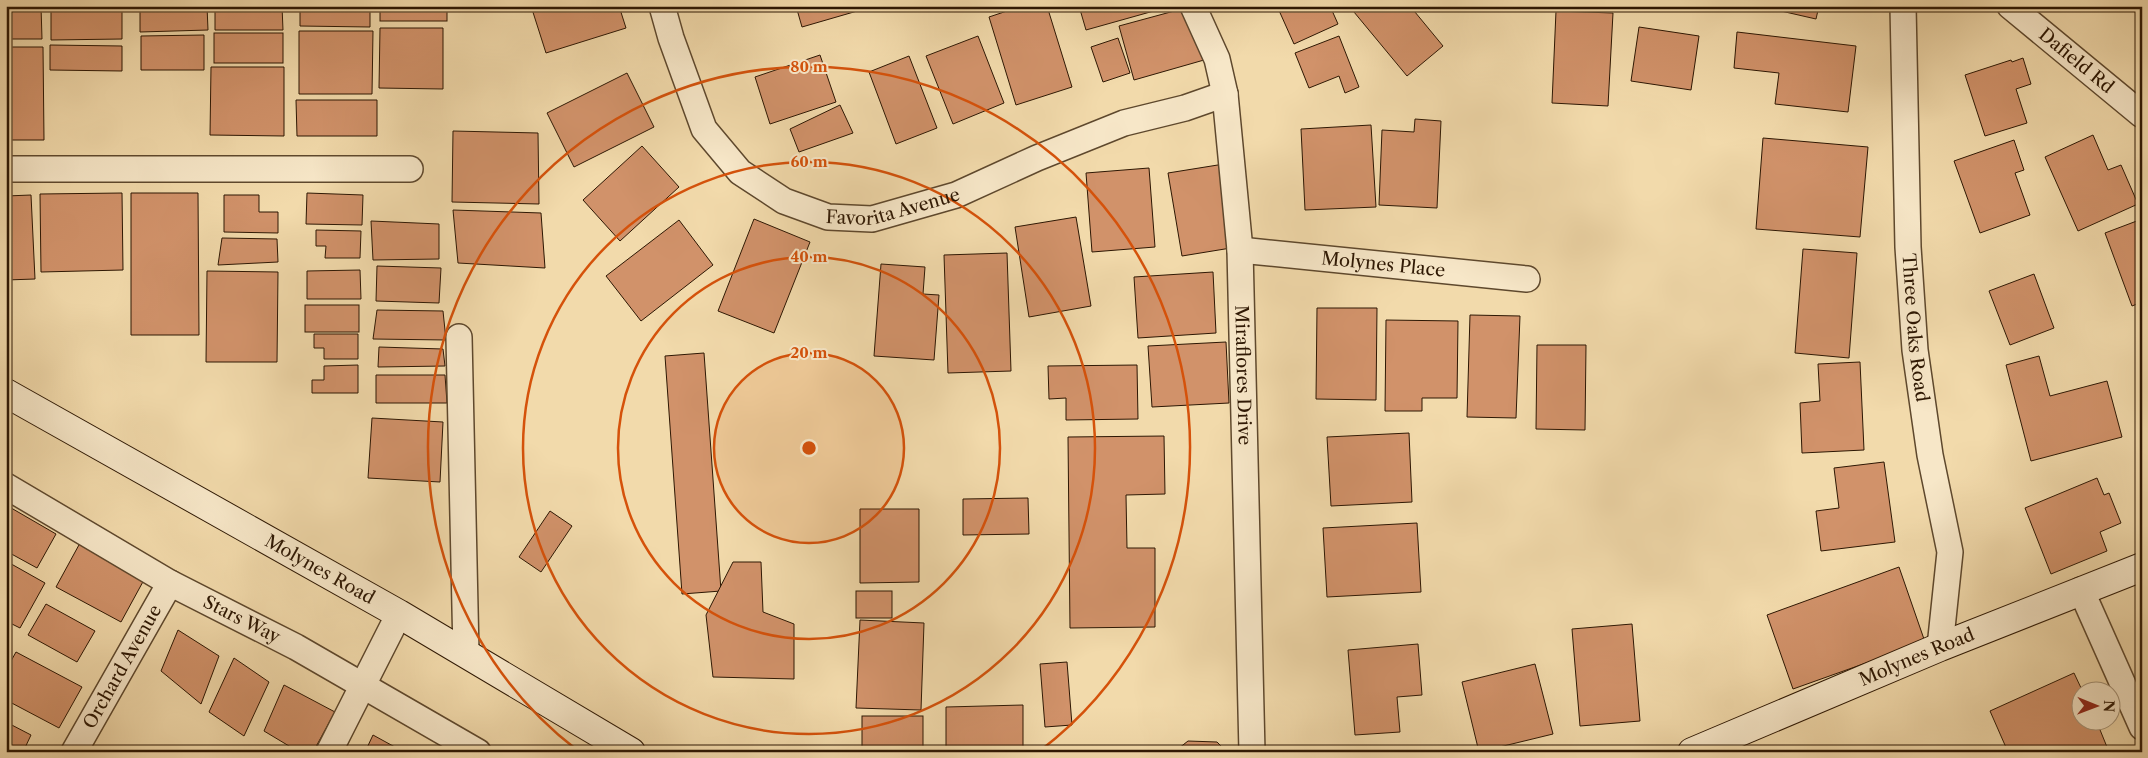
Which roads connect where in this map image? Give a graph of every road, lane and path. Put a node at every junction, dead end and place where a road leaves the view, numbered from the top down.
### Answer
1 (662, 6) edge
2 (1193, 6) edge
3 (1903, 6) edge
4 (2010, 6) edge
5 (1225, 94) junction
6 (2142, 115) edge
7 (410, 168) dead end
8 (6, 169) edge
9 (1240, 250) junction
10 (1527, 279) dead end
11 (460, 337) dead end
12 (6, 393) edge
13 (6, 486) edge
14 (2142, 567) edge
15 (170, 583) junction
16 (2081, 590) junction
17 (399, 614) junction
18 (1940, 647) junction
19 (466, 653) junction
20 (362, 684) junction
21 (2142, 727) edge
22 (74, 752) edge
23 (329, 752) edge
24 (478, 752) edge
25 (631, 752) edge
26 (1252, 752) edge
27 (1692, 752) edge

1 - 5 street, Favorita Avenue
2 - 5 street, Miraflores Drive
3 - 18 street, Three Oaks Road
4 - 6 street, Dafield Rd
5 - 9 street, Miraflores Drive
7 - 8 street
9 - 10 street, Molynes Place
9 - 26 street, Miraflores Drive
11 - 19 street
12 - 17 main road, Molynes Road
13 - 15 street, Stars Way
14 - 16 main road, Molynes Road
15 - 20 street, Stars Way
15 - 22 street, Orchard Avenue
16 - 18 main road, Molynes Road
16 - 21 street
17 - 19 main road, Molynes Road
17 - 20 street
18 - 27 main road, Molynes Road
19 - 25 main road, Molynes Road
20 - 23 street
20 - 24 street, Stars Way

